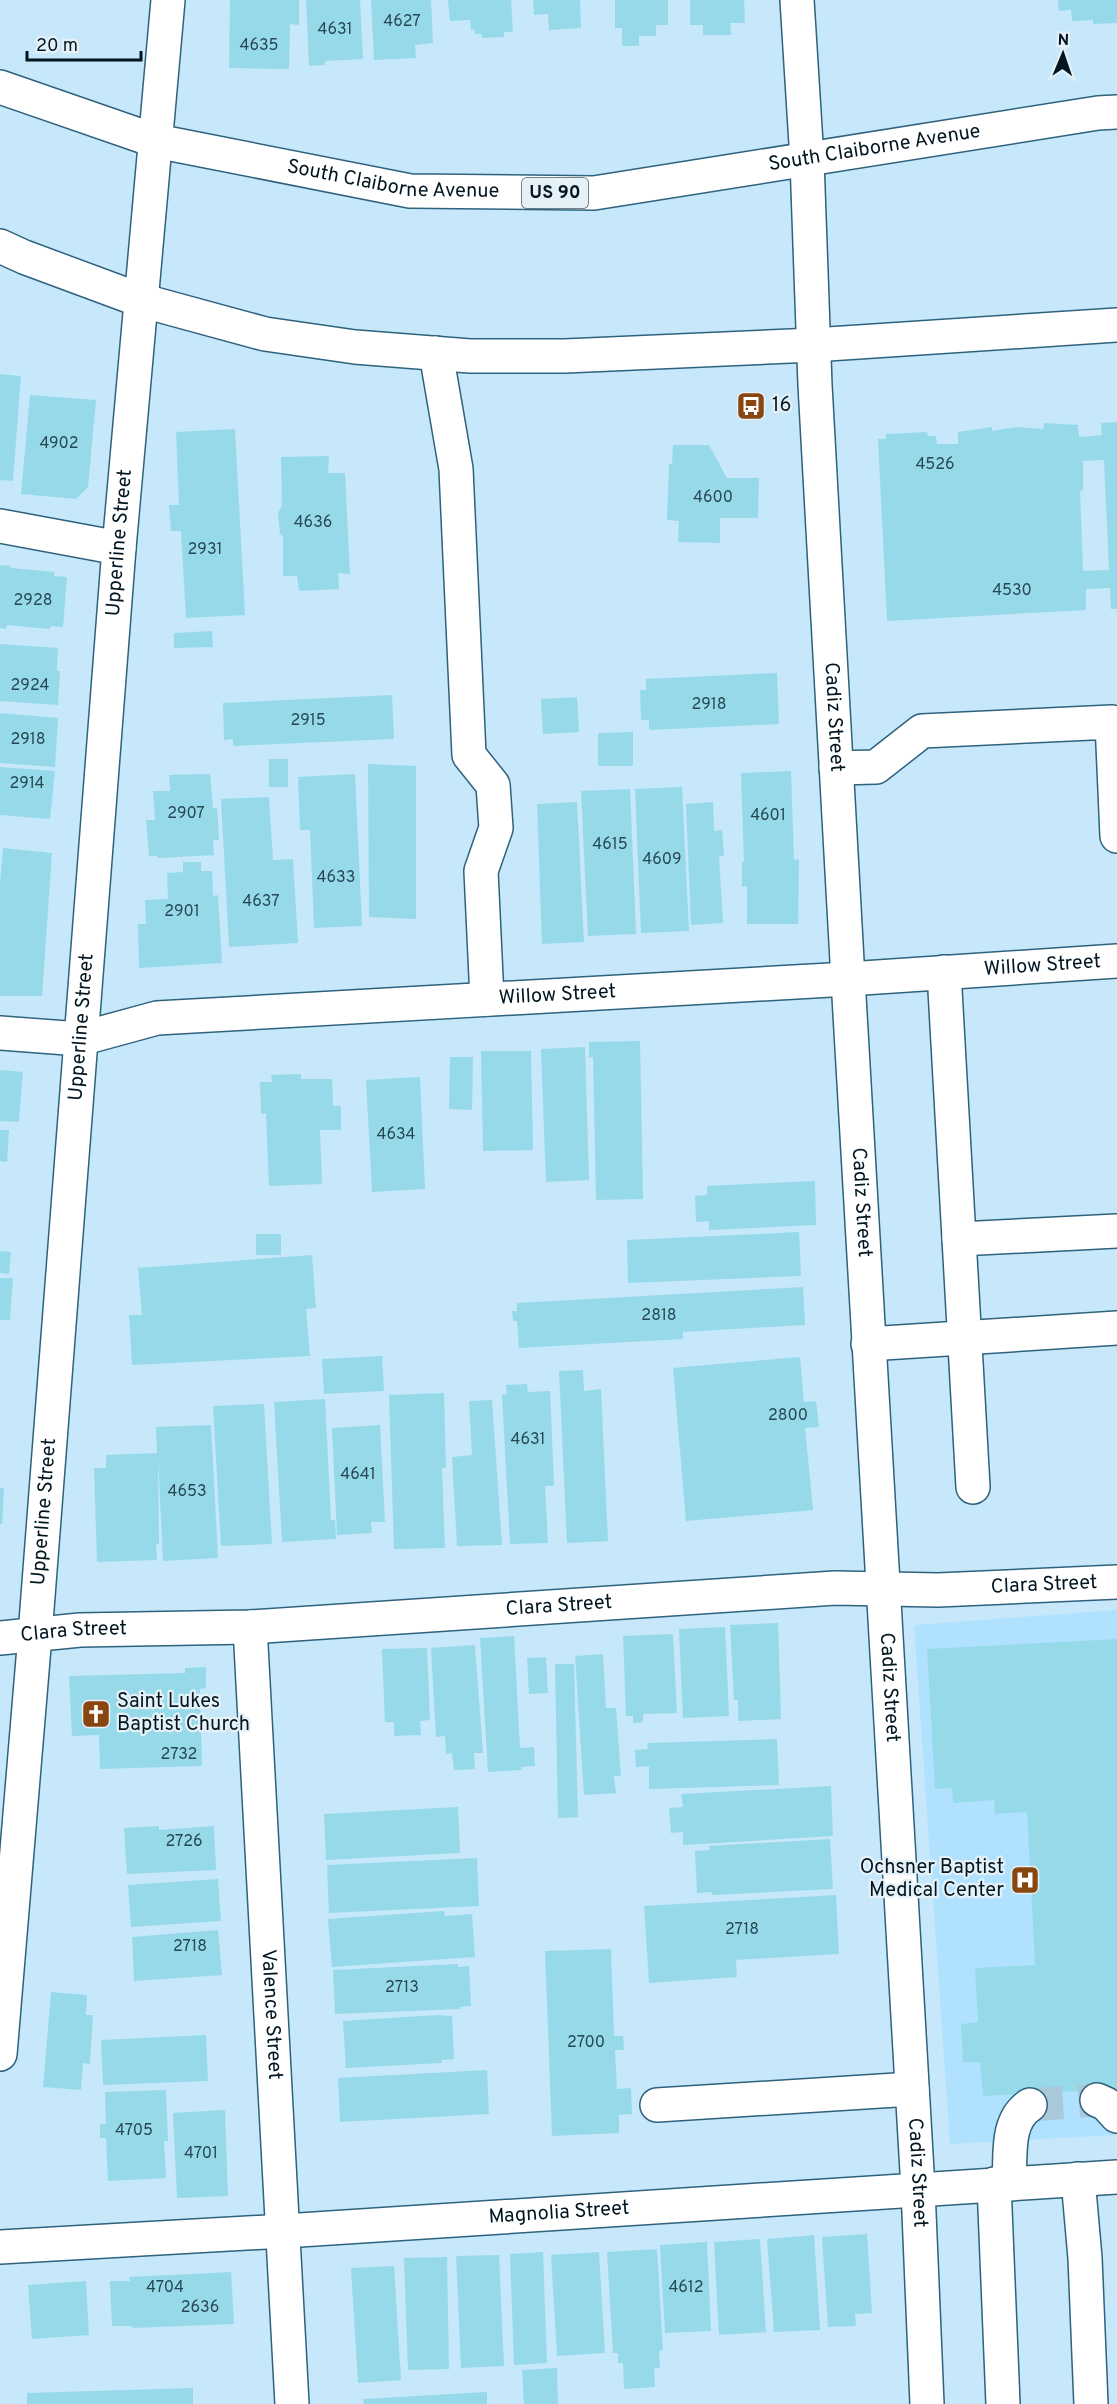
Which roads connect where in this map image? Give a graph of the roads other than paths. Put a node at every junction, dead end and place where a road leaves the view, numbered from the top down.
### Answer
1 (168, 0) edge
2 (797, 0) edge
3 (0, 87) edge
4 (1117, 112) edge
5 (156, 141) junction
6 (807, 160) junction
7 (0, 246) edge
8 (140, 300) junction
9 (1117, 325) edge
10 (813, 345) junction
11 (436, 353) junction
12 (0, 526) edge
13 (119, 548) junction
14 (836, 768) junction
15 (1117, 836) edge
16 (1117, 961) edge
17 (944, 972) junction
18 (848, 979) junction
19 (487, 999) junction
20 (0, 1033) edge
21 (80, 1039) junction
22 (1117, 1231) edge
23 (959, 1239) junction
24 (1117, 1328) edge
25 (965, 1338) junction
26 (868, 1344) junction
27 (973, 1487) dead end
28 (1117, 1582) edge
29 (882, 1589) junction
30 (250, 1627) junction
31 (35, 1635) junction
32 (0, 1638) edge
33 (0, 2054) edge
34 (912, 2089) junction
35 (657, 2105) dead end
36 (1030, 2105) dead end
37 (1117, 2176) edge
38 (1078, 2179) junction
39 (1002, 2184) junction
40 (918, 2189) junction
41 (284, 2231) junction
42 (0, 2247) edge
43 (292, 2404) edge
44 (927, 2404) edge
45 (1003, 2404) edge
46 (1091, 2404) edge

1 - 5 street, Upperline Street
2 - 6 street, Cadiz Street
3 - 5 street, South Claiborne Avenue / US 90
4 - 6 street, South Claiborne Avenue / US 90
5 - 6 street, South Claiborne Avenue / US 90
5 - 8 street, Upperline Street
6 - 10 street, Cadiz Street
7 - 8 street
8 - 11 street
8 - 13 street, Upperline Street
9 - 10 street
10 - 11 street
10 - 14 street, Cadiz Street
11 - 19 street
12 - 13 street
13 - 21 street, Upperline Street
14 - 15 street
14 - 18 street, Cadiz Street
16 - 17 street, Willow Street
17 - 18 street, Willow Street
17 - 23 street
18 - 19 street, Willow Street
18 - 26 street, Cadiz Street
19 - 21 street, Willow Street
20 - 21 street, Willow Street
21 - 31 street, Upperline Street
22 - 23 street
23 - 25 street
24 - 25 street
25 - 26 street
25 - 27 street
26 - 29 street, Cadiz Street
28 - 29 street, Clara Street
29 - 30 street, Clara Street
29 - 34 street, Cadiz Street
30 - 31 street, Clara Street
30 - 41 street, Valence Street
31 - 32 street, Clara Street
31 - 33 street, Upperline Street
34 - 35 street
34 - 40 street, Cadiz Street
36 - 39 street
37 - 38 street, Magnolia Street
38 - 39 street, Magnolia Street
38 - 46 street
39 - 40 street, Magnolia Street
39 - 45 street
40 - 41 street, Magnolia Street
40 - 44 street, Cadiz Street
41 - 42 street, Magnolia Street
41 - 43 street, Valence Street

